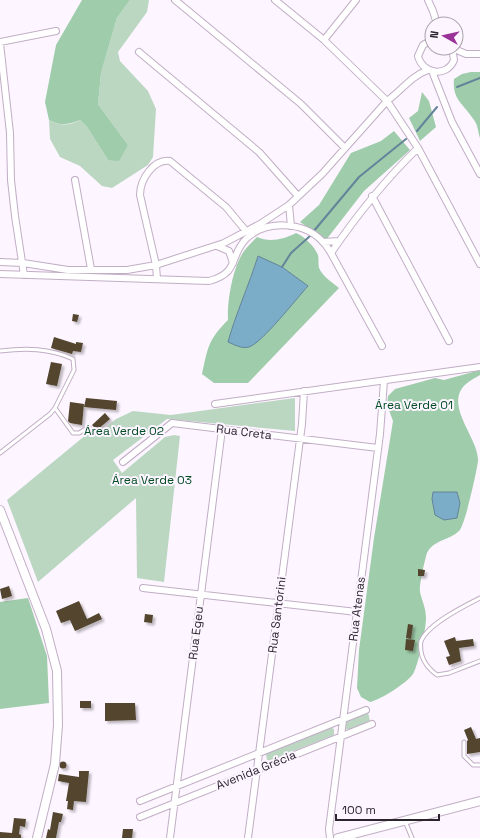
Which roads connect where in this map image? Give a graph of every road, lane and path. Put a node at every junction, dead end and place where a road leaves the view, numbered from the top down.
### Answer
1 (175, 0) edge
2 (275, 0) edge
3 (356, 0) edge
4 (428, 0) edge
5 (435, 16) edge
6 (56, 32) dead end
7 (324, 40) junction
8 (0, 43) edge
9 (424, 46) edge
10 (139, 52) dead end
11 (466, 54) joint
12 (480, 54) edge
13 (455, 56) edge
14 (419, 60) junction
15 (453, 64) junction
16 (430, 71) junction
17 (442, 72) junction
18 (417, 74) junction
19 (438, 83) junction
20 (386, 101) junction
21 (345, 148) junction
22 (418, 148) junction
23 (480, 174) edge
24 (75, 180) dead end
25 (298, 196) junction
26 (372, 196) junction
27 (288, 205) junction
28 (291, 226) junction
29 (246, 231) junction
30 (339, 241) junction
31 (323, 242) junction
32 (218, 246) junction
33 (331, 253) junction
34 (0, 262) edge
35 (23, 263) junction
36 (234, 264) junction
37 (480, 264) edge
38 (156, 265) junction
39 (91, 269) junction
40 (0, 274) edge
41 (24, 275) junction
42 (157, 279) junction
43 (449, 341) dead end
44 (382, 346) dead end
45 (0, 351) edge
46 (480, 367) edge
47 (384, 381) junction
48 (304, 391) junction
49 (215, 404) dead end
50 (55, 408) junction
51 (89, 427) dead end
52 (222, 429) junction
53 (300, 438) junction
54 (378, 448) junction
55 (0, 453) edge
56 (123, 462) dead end
57 (0, 510) edge
58 (143, 588) dead end
59 (201, 594) junction
60 (480, 598) edge
61 (279, 603) junction
62 (357, 612) junction
63 (480, 661) edge
64 (366, 710) dead end
65 (343, 719) junction
66 (372, 724) dead end
67 (340, 737) junction
68 (464, 742) dead end
69 (259, 752) junction
70 (480, 765) edge
71 (257, 770) junction
72 (176, 786) junction
73 (140, 801) dead end
74 (480, 801) edge
75 (174, 804) junction
76 (140, 818) dead end
77 (404, 821) junction
78 (37, 838) edge
79 (170, 838) edge
80 (248, 838) edge
81 (330, 838) edge
82 (338, 838) edge
83 (412, 838) edge

1 - 21 street
2 - 7 street
3 - 7 street
4 - 5 street
6 - 8 street
7 - 20 street
8 - 35 street
9 - 14 street
10 - 25 street
11 - 12 street
11 - 15 street
13 - 15 street
14 - 16 street
14 - 18 street
15 - 17 street
16 - 17 street
16 - 18 street
16 - 19 street
17 - 19 street
18 - 20 street
19 - 23 street
20 - 21 street
20 - 22 street
21 - 25 street
22 - 26 street
22 - 37 street
24 - 39 street
25 - 27 street
26 - 30 street
26 - 43 street
27 - 28 street
27 - 29 street
28 - 31 street
28 - 36 street
29 - 32 street
29 - 38 street
30 - 31 street
30 - 33 street
31 - 33 street
32 - 36 street
32 - 38 street
33 - 44 street
34 - 35 street
35 - 39 street
35 - 41 street
36 - 42 street
38 - 39 street
38 - 42 street
40 - 41 street
41 - 42 street
45 - 50 lane
46 - 47 street
47 - 48 street
47 - 54 street, Rua Atenas
48 - 49 street
48 - 53 street, Rua Santorini
50 - 51 lane
50 - 55 lane
52 - 53 street, Rua Creta
52 - 56 street, Rua Creta
52 - 59 street, Rua Egeu
53 - 54 street, Rua Creta
53 - 61 street, Rua Santorini
54 - 62 street, Rua Atenas
57 - 78 street
58 - 59 street
59 - 61 street
59 - 72 street, Rua Egeu
60 - 63 lane
61 - 62 street
61 - 69 street, Rua Santorini
62 - 65 street, Rua Atenas
64 - 65 street, Avenida Grécia
65 - 67 street, Rua Atenas
65 - 69 street, Avenida Grécia
66 - 67 street, Avenida Grécia
67 - 71 street, Avenida Grécia
67 - 81 street, Rua Atenas
68 - 70 lane
69 - 71 street, Rua Santorini
69 - 72 street, Avenida Grécia
71 - 75 street, Avenida Grécia
71 - 80 street, Rua Santorini
72 - 73 street, Avenida Grécia
72 - 75 street, Rua Egeu
74 - 77 street
75 - 76 street, Avenida Grécia
75 - 79 street, Rua Egeu
77 - 82 street
77 - 83 lane

